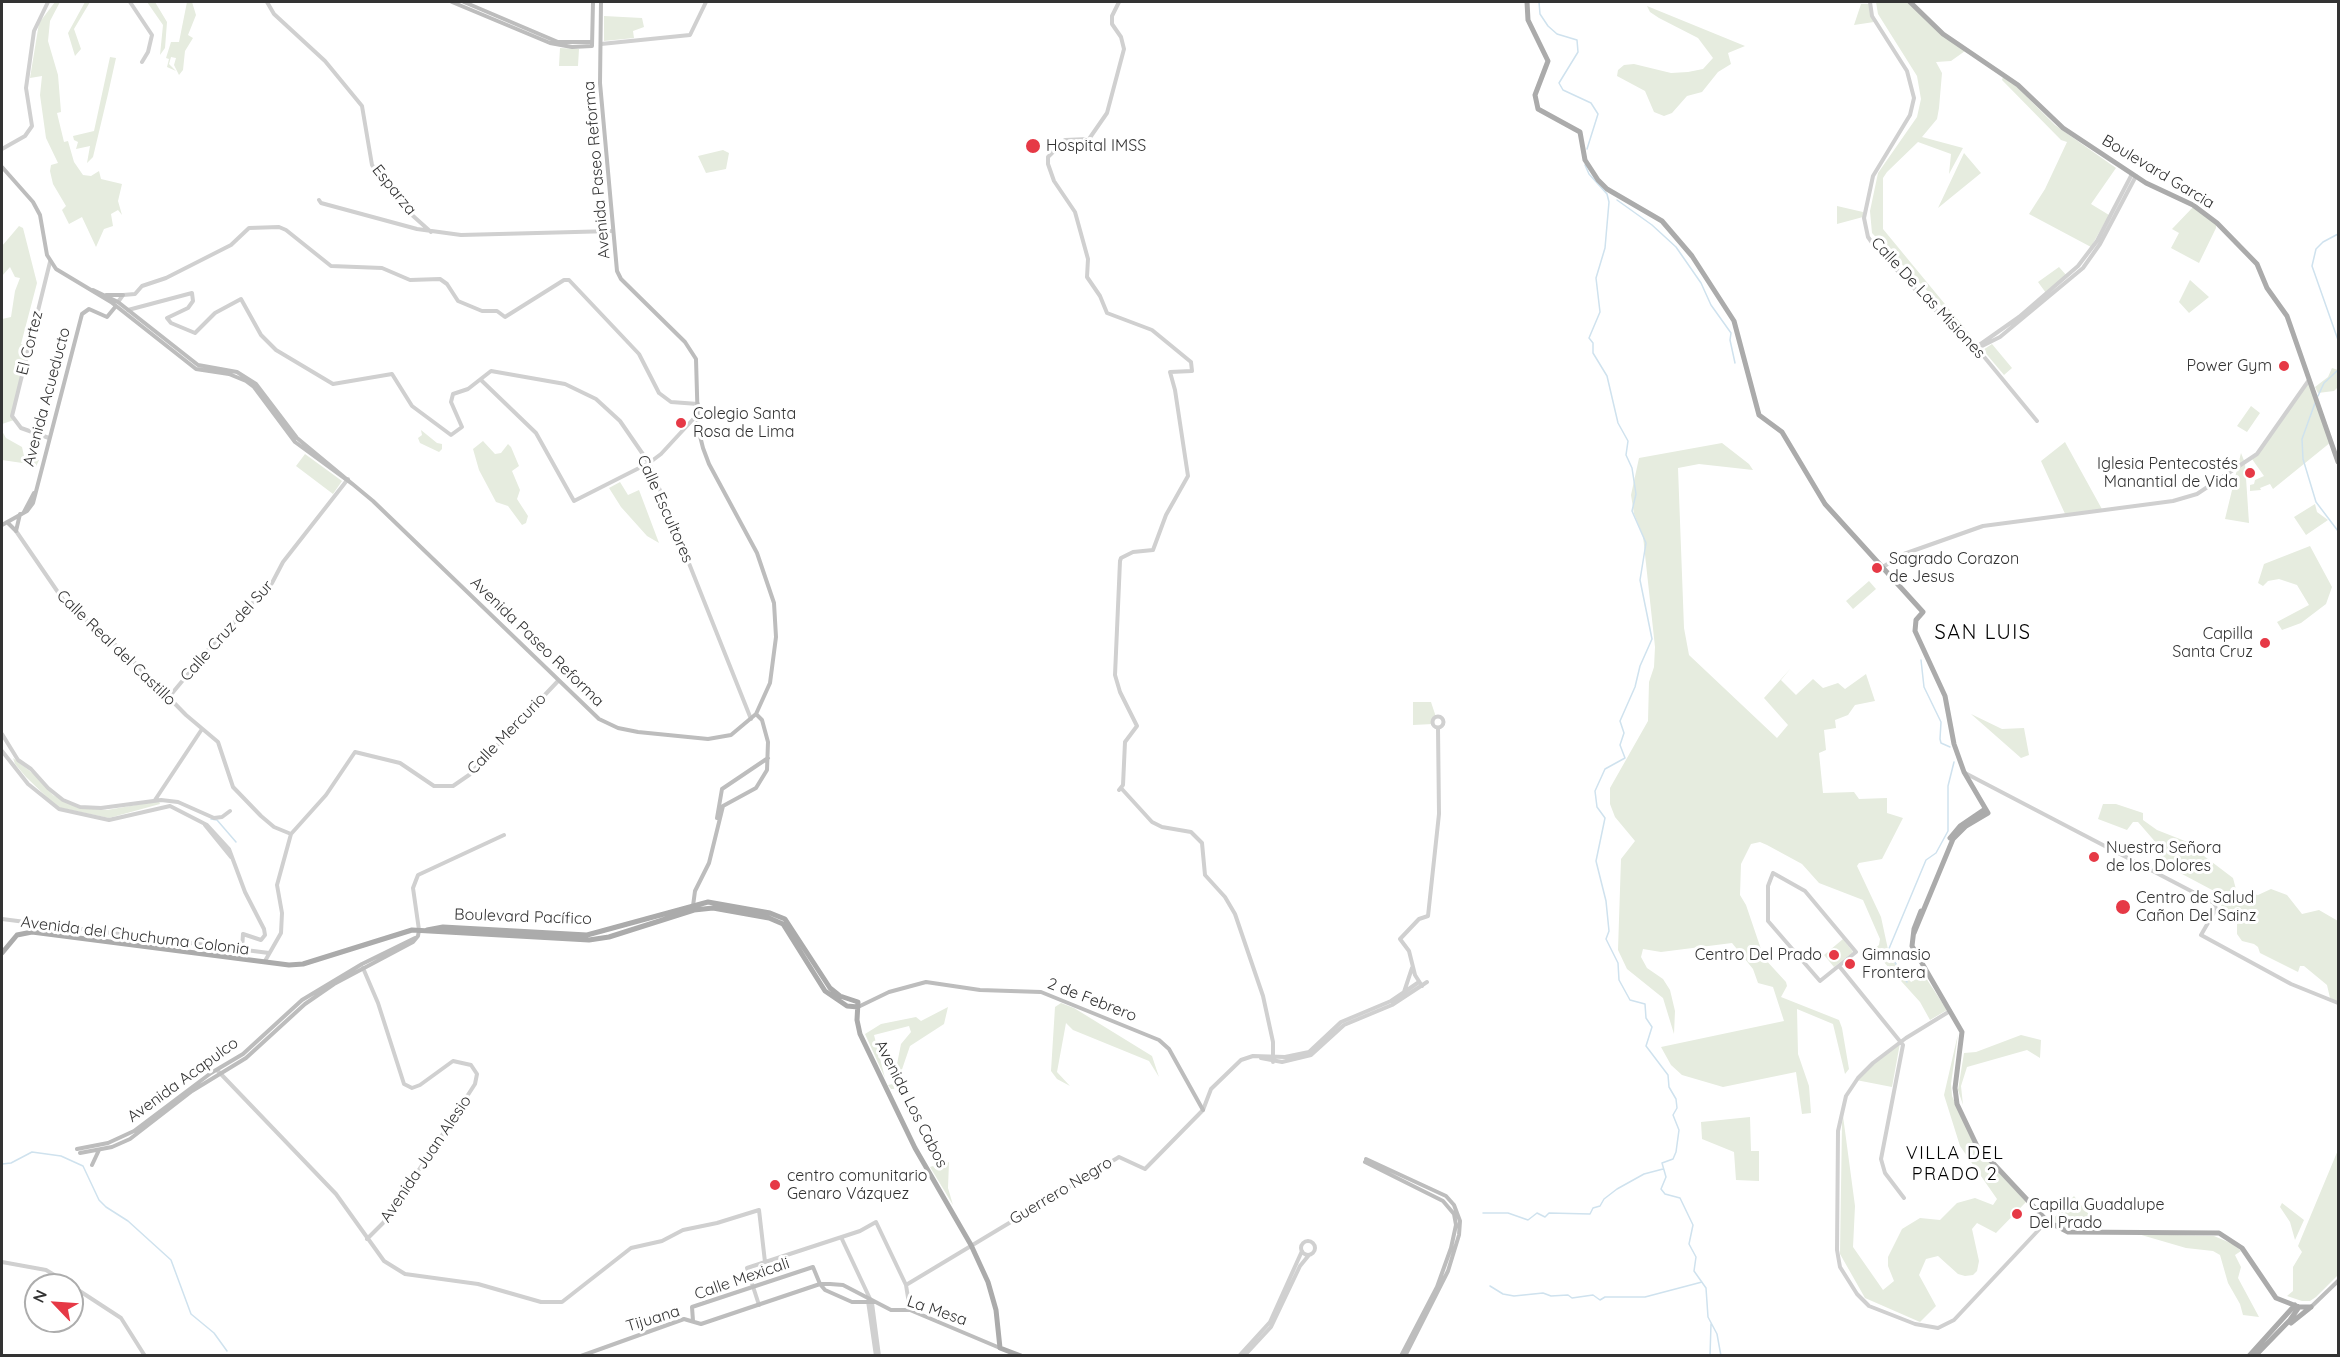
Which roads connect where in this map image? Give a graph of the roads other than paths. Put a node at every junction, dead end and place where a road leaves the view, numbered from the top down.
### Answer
1 (48, 2) edge
2 (130, 2) edge
3 (267, 2) edge
4 (452, 2) edge
5 (464, 2) edge
6 (593, 2) edge
7 (601, 2) edge
8 (706, 2) edge
9 (1119, 2) edge
10 (1527, 2) edge
11 (1870, 2) edge
12 (1910, 2) edge
13 (592, 44) junction
14 (601, 44) junction
15 (141, 61) dead end
16 (2, 149) edge
17 (2, 162) edge
18 (2, 166) edge
19 (6, 170) junction
20 (2134, 175) junction
21 (319, 200) dead end
22 (614, 231) junction
23 (431, 232) junction
24 (50, 262) junction
25 (93, 290) junction
26 (106, 295) junction
27 (123, 295) junction
28 (116, 304) junction
29 (127, 312) junction
30 (1977, 349) junction
31 (2309, 379) junction
32 (481, 380) junction
33 (698, 404) junction
34 (697, 415) junction
35 (2037, 421) dead end
36 (49, 438) junction
37 (2338, 462) edge
38 (649, 463) junction
39 (347, 480) junction
40 (22, 513) junction
41 (7, 522) junction
42 (2, 525) edge
43 (16, 531) junction
44 (1883, 567) junction
45 (558, 681) junction
46 (169, 697) junction
47 (756, 714) junction
48 (752, 719) junction
49 (1438, 728) dead end
50 (202, 729) junction
51 (2, 734) edge
52 (2, 751) edge
53 (12, 752) junction
54 (769, 758) junction
55 (10, 762) junction
56 (1964, 772) junction
57 (161, 795) junction
58 (155, 800) junction
59 (162, 803) junction
60 (720, 806) junction
61 (230, 812) dead end
62 (206, 816) junction
63 (206, 826) junction
64 (291, 834) junction
65 (504, 835) dead end
66 (693, 907) junction
67 (2, 919) edge
68 (419, 930) junction
69 (242, 949) junction
70 (2, 952) edge
71 (268, 953) junction
72 (265, 961) junction
73 (362, 966) junction
74 (1839, 966) junction
75 (1412, 967) junction
76 (1421, 984) junction
77 (1404, 993) junction
78 (2338, 1003) edge
79 (860, 1004) junction
80 (1951, 1011) junction
81 (1901, 1041) junction
82 (1272, 1048) junction
83 (1262, 1057) junction
84 (1275, 1059) junction
85 (219, 1072) junction
86 (1203, 1110) junction
87 (77, 1149) dead end
88 (99, 1150) junction
89 (80, 1153) dead end
90 (92, 1165) dead end
91 (1904, 1198) dead end
92 (2046, 1221) junction
93 (841, 1237) junction
94 (367, 1239) junction
95 (971, 1245) junction
96 (1302, 1251) junction
97 (1309, 1255) junction
98 (2, 1262) edge
99 (765, 1262) junction
100 (51, 1273) edge
101 (2338, 1281) edge
102 (820, 1284) junction
103 (906, 1285) junction
104 (753, 1287) junction
105 (84, 1294) edge
106 (870, 1299) junction
107 (2287, 1302) junction
108 (759, 1306) junction
109 (2297, 1306) junction
110 (2311, 1307) junction
111 (910, 1311) junction
112 (731, 1315) joint
113 (2287, 1316) junction
114 (693, 1322) junction
115 (2284, 1327) junction
116 (1000, 1348) junction
117 (1249, 1349) junction
118 (145, 1356) edge
119 (581, 1356) edge
120 (877, 1356) edge
121 (1000, 1356) edge
122 (1021, 1356) edge
123 (1239, 1356) edge
124 (1244, 1356) edge
125 (1401, 1356) edge
126 (1405, 1356) edge
127 (2249, 1356) edge
128 (2255, 1356) edge

1 - 16 street
2 - 15 street
3 - 23 street, Esparza
4 - 13 main road
5 - 13 main road
6 - 13 main road
7 - 14 main road, Avenida Paseo Reforma
8 - 14 street
9 - 82 street
10 - 44 main road
11 - 30 street, Calle De Las Misiones
12 - 20 main road, Boulevard Garcia
14 - 22 main road, Avenida Paseo Reforma
17 - 19 main road
18 - 19 main road
19 - 24 main road
20 - 30 street
20 - 31 main road, Boulevard Garcia
21 - 23 street
22 - 23 street
22 - 33 main road, Avenida Paseo Reforma
24 - 25 main road
24 - 36 street, El Cortez
25 - 26 main road
25 - 28 main road
26 - 27 main road
26 - 28 main road
27 - 28 street
27 - 33 street
28 - 29 main road, Avenida Paseo Reforma
28 - 36 main road, Avenida Acueducto
29 - 32 street
29 - 39 main road, Avenida Paseo Reforma
30 - 35 street, Calle De Las Misiones
31 - 37 main road, Boulevard Garcia
31 - 44 street
32 - 38 street, Calle Escultores
32 - 38 street
33 - 34 main road, Avenida Paseo Reforma
34 - 38 street
34 - 47 main road, Avenida Paseo Reforma
36 - 40 main road, Avenida Acueducto
38 - 48 street, Calle Escultores
39 - 45 main road, Avenida Paseo Reforma
39 - 46 street, Calle Cruz del Sur
40 - 41 main road
40 - 43 main road, Avenida Acueducto
41 - 42 main road
41 - 43 main road
43 - 46 street, Calle Real del Castillo
44 - 56 main road
45 - 48 main road, Avenida Paseo Reforma
45 - 64 street, Calle Mercurio
46 - 50 street, Calle Real del Castillo
47 - 48 main road, Avenida Paseo Reforma
47 - 54 main road
49 - 75 street
50 - 57 street
50 - 64 street, Calle Real del Castillo
51 - 53 street
52 - 55 street
53 - 55 street
53 - 58 street
54 - 60 main road
54 - 60 main road
55 - 59 street
56 - 78 street
56 - 80 main road
57 - 58 street
57 - 59 street
58 - 59 street
59 - 62 street
59 - 63 street
60 - 66 main road
61 - 62 street
62 - 63 street
63 - 69 street
64 - 71 street
65 - 68 street
66 - 68 main road, Boulevard Pacífico
66 - 79 main road, Boulevard Pacífico
67 - 69 street, Avenida del Chuchuma Colonia
68 - 72 main road, Boulevard Pacífico
68 - 73 main road, Avenida Acapulco
69 - 71 street, Avenida del Chuchuma Colonia
70 - 72 main road, Boulevard Pacífico
71 - 72 street
73 - 85 main road, Avenida Acapulco
73 - 94 street, Avenida Juan Alesio
74 - 74 street
74 - 81 street
75 - 76 street
75 - 77 street
76 - 77 street
76 - 84 street
77 - 84 street
79 - 86 main road, 2 de Febrero
79 - 95 main road, Avenida Los Cabos
80 - 81 street
80 - 92 main road
81 - 91 street
81 - 92 street
82 - 83 street
82 - 84 street
83 - 84 street
83 - 86 street
85 - 87 main road, Avenida Acapulco
85 - 88 main road, Avenida Acapulco
85 - 94 street
86 - 95 street, Guerrero Negro
88 - 89 main road, Avenida Acapulco
88 - 90 main road
92 - 107 main road
93 - 99 street
93 - 103 street
93 - 106 street
94 - 99 street
95 - 103 street, Guerrero Negro
95 - 116 main road, Avenida Los Cabos
96 - 97 street
96 - 97 street
96 - 117 street
97 - 117 street
98 - 100 street
99 - 104 street
101 - 110 main road
102 - 104 main road, Calle Mexicali
102 - 106 main road, La Mesa
102 - 106 main road
102 - 108 main road, La Mesa
103 - 111 street
104 - 108 street
104 - 114 main road, Calle Mexicali
105 - 118 street
106 - 111 main road, La Mesa
106 - 120 street
107 - 109 main road
107 - 113 main road
108 - 112 main road, La Mesa
109 - 110 main road
109 - 113 main road
109 - 115 main road
110 - 115 main road
111 - 116 main road, La Mesa
112 - 114 main road, Tijuana
113 - 127 main road
114 - 119 main road, Tijuana
115 - 128 main road
116 - 121 street
116 - 122 main road
117 - 123 street
117 - 124 street
125 - 126 main road

